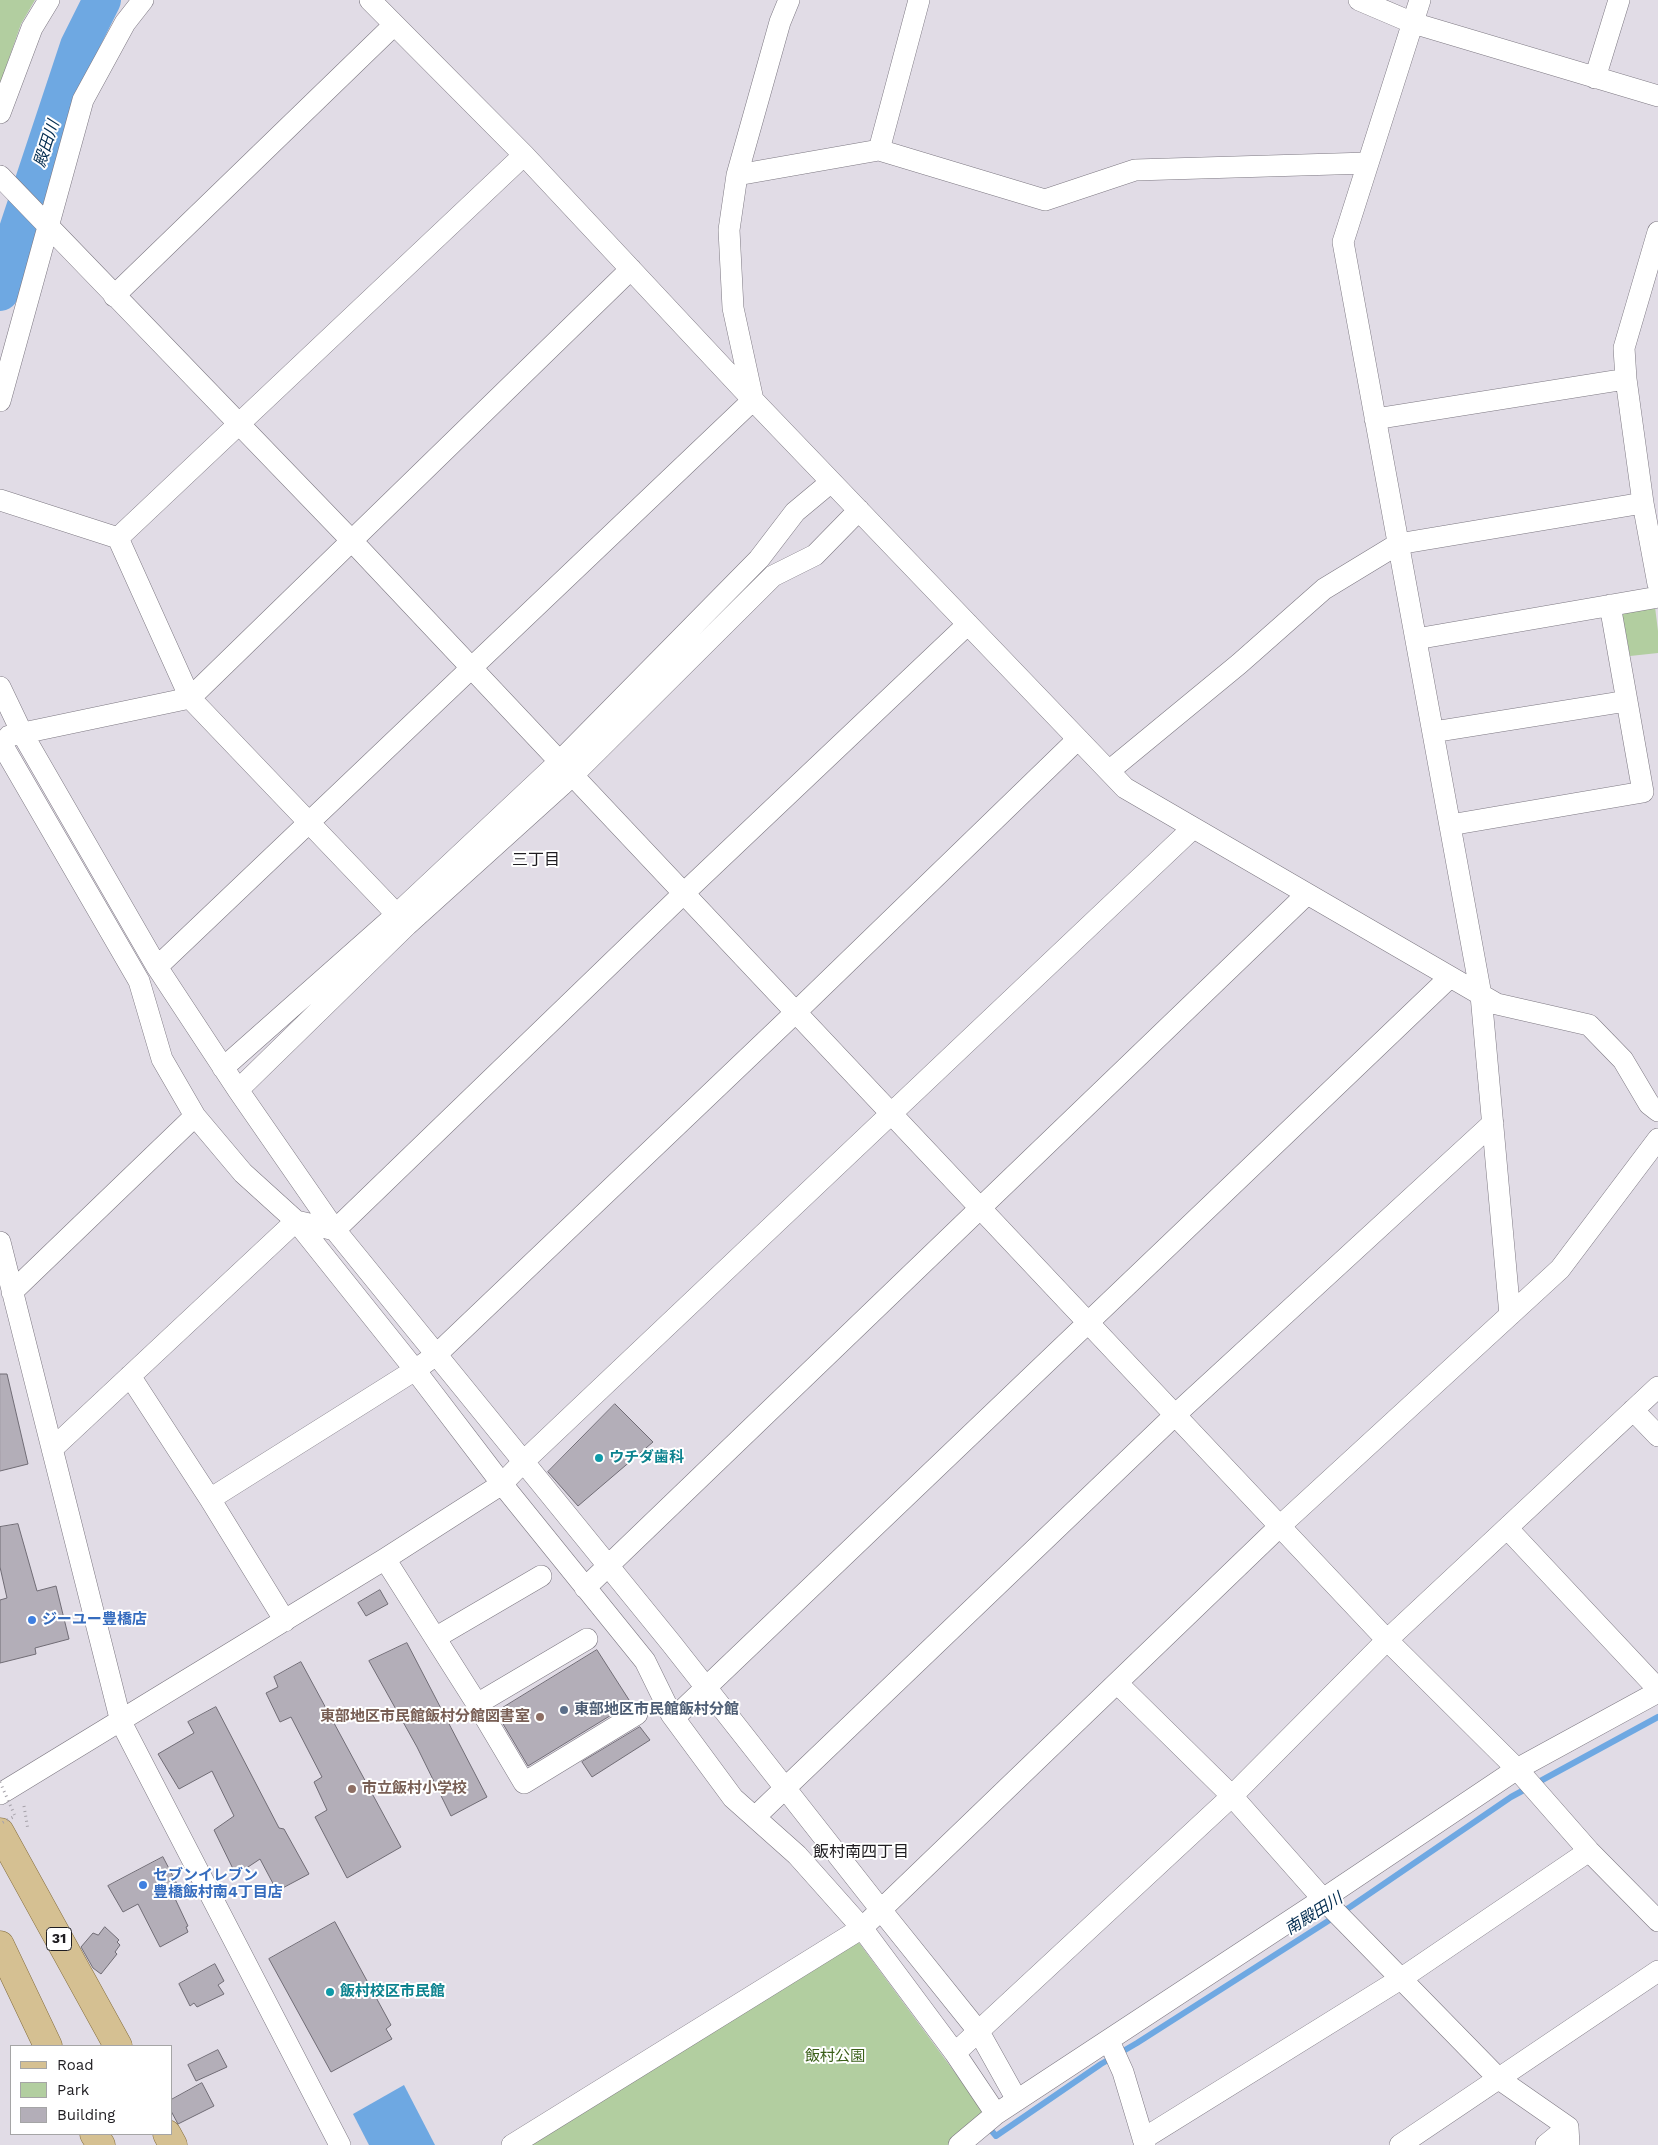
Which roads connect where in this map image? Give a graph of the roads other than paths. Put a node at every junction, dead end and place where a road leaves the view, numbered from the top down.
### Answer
1 (49, 0) edge
2 (143, 0) edge
3 (370, 0) edge
4 (789, 0) edge
5 (919, 0) edge
6 (1359, 0) edge
7 (1420, 0) edge
8 (1619, 0) edge
9 (1413, 23) junction
10 (394, 25) junction
11 (1595, 78) junction
12 (1658, 96) edge
13 (0, 113) edge
14 (879, 150) junction
15 (524, 155) junction
16 (1368, 163) junction
17 (737, 175) junction
18 (0, 176) edge
19 (40, 220) junction
20 (1658, 232) edge
21 (631, 269) junction
22 (114, 296) junction
23 (1626, 379) junction
24 (753, 400) junction
25 (0, 401) edge
26 (1375, 419) junction
27 (238, 424) junction
28 (831, 482) junction
29 (0, 500) edge
30 (1643, 503) junction
31 (859, 510) junction
32 (118, 538) junction
33 (352, 541) junction
34 (1398, 544) junction
35 (1658, 584) edge
36 (1658, 597) edge
37 (1610, 605) junction
38 (968, 624) junction
39 (1416, 638) junction
40 (470, 666) junction
41 (0, 687) edge
42 (190, 698) junction
43 (1627, 701) junction
44 (22, 732) junction
45 (1433, 732) junction
46 (0, 739) edge
47 (1078, 739) junction
48 (566, 768) junction
49 (1109, 771) junction
50 (310, 823) junction
51 (1450, 826) junction
52 (1193, 828) junction
53 (684, 893) junction
54 (1307, 894) junction
55 (402, 920) junction
56 (157, 967) junction
57 (1450, 977) junction
58 (1481, 995) junction
59 (796, 1012) junction
60 (223, 1068) junction
61 (238, 1090) junction
62 (1658, 1111) edge
63 (892, 1114) junction
64 (195, 1116) junction
65 (1493, 1123) junction
66 (1658, 1139) edge
67 (980, 1207) junction
68 (296, 1221) junction
69 (334, 1230) junction
70 (0, 1242) edge
71 (12, 1292) junction
72 (1510, 1315) junction
73 (1088, 1322) junction
74 (436, 1355) junction
75 (415, 1370) junction
76 (130, 1376) junction
77 (1658, 1387) edge
78 (1633, 1410) junction
79 (1175, 1414) junction
80 (1658, 1436) edge
81 (52, 1449) junction
82 (523, 1462) junction
83 (502, 1484) junction
84 (210, 1499) junction
85 (1280, 1526) junction
86 (1506, 1528) junction
87 (385, 1559) junction
88 (608, 1566) junction
89 (541, 1576) dead end
90 (585, 1588) junction
91 (285, 1621) junction
92 (435, 1638) junction
93 (587, 1639) dead end
94 (1387, 1640) junction
95 (1118, 1682) junction
96 (705, 1688) junction
97 (1658, 1690) edge
98 (477, 1704) junction
99 (636, 1714) dead end
100 (674, 1718) junction
101 (121, 1722) junction
102 (1520, 1772) junction
103 (785, 1788) junction
104 (0, 1794) edge
105 (1232, 1796) junction
106 (755, 1817) junction
107 (0, 1832) edge
108 (1589, 1851) junction
109 (1327, 1903) junction
110 (880, 1910) junction
111 (1658, 1921) edge
112 (862, 1928) junction
113 (0, 1946) edge
114 (1658, 1971) edge
115 (1402, 1978) junction
116 (979, 2032) junction
117 (1110, 2043) junction
118 (48, 2045) edge
119 (117, 2045) edge
120 (955, 2053) junction
121 (1499, 2079) junction
122 (1017, 2100) junction
123 (996, 2114) junction
124 (1568, 2136) edge
125 (1144, 2142) edge
126 (340, 2145) edge
127 (512, 2145) edge
128 (959, 2145) edge
129 (1400, 2145) edge
130 (1546, 2145) edge

1 - 13 street
2 - 19 street
3 - 10 street
4 - 17 street
5 - 14 street
6 - 9 street
7 - 9 street
8 - 11 street
9 - 11 street
9 - 16 street
10 - 15 street
10 - 22 street
11 - 12 street
14 - 16 street
14 - 17 street
15 - 21 street
15 - 27 street
16 - 26 street
17 - 24 street
18 - 19 street
19 - 22 street
19 - 25 street
20 - 23 street
21 - 24 street
21 - 33 street
22 - 27 street
23 - 26 street
23 - 30 street
24 - 28 street
24 - 40 street
26 - 34 street
27 - 32 street
27 - 33 street
28 - 31 street
28 - 48 street
29 - 32 street
30 - 34 street
30 - 35 street
31 - 38 street
31 - 48 street
32 - 42 street
33 - 40 street
33 - 42 street
34 - 39 street
34 - 49 street
36 - 37 street
37 - 39 street
37 - 43 street
38 - 47 street
38 - 53 street
39 - 45 street
40 - 48 street
40 - 50 street
41 - 44 street
42 - 44 street
42 - 50 street
43 - 45 street
43 - 51 street
44 - 46 street
44 - 56 street
45 - 51 street
46 - 64 street
47 - 49 street
47 - 59 street
48 - 53 street
48 - 55 street
49 - 52 street
50 - 55 street
50 - 56 street
51 - 58 street
52 - 54 street
52 - 63 street
53 - 59 street
53 - 69 street
54 - 57 street
54 - 67 street
55 - 60 street
55 - 61 street
56 - 60 street
57 - 58 street
57 - 73 street
58 - 62 street
58 - 65 street
59 - 63 street
59 - 74 street
60 - 61 street
61 - 69 street
63 - 67 street
63 - 82 street
64 - 68 street
64 - 71 street
65 - 72 street
65 - 79 street
66 - 72 street
67 - 73 street
67 - 88 street
68 - 69 street
68 - 75 street
68 - 76 street
69 - 74 street
70 - 71 street
71 - 81 street
72 - 85 street
73 - 79 street
73 - 96 street
74 - 75 street
74 - 82 street
75 - 83 street
75 - 84 street
76 - 81 street
76 - 84 street
77 - 78 street
78 - 80 street
78 - 86 street
79 - 85 street
79 - 103 street
81 - 101 street
82 - 83 street
82 - 88 street
83 - 87 street
83 - 90 street
84 - 91 street
85 - 94 street
85 - 95 street
86 - 94 street
86 - 97 street
87 - 91 street
87 - 92 street
88 - 90 street
88 - 96 street
89 - 92 street
90 - 100 street
91 - 101 street
92 - 98 street
93 - 98 street
94 - 102 street
94 - 105 street
95 - 105 street
95 - 110 street
96 - 100 street
96 - 103 street
97 - 102 street
98 - 99 street
100 - 106 street
101 - 104 street
101 - 126 street
102 - 108 street
102 - 109 street
103 - 106 street
103 - 110 street
105 - 109 street
105 - 116 street
106 - 112 street
107 - 119 main road, 31
108 - 111 street
108 - 115 street
109 - 115 street
109 - 117 street
110 - 112 street
110 - 116 street
112 - 120 street
112 - 127 street
113 - 118 main road
114 - 121 street
115 - 121 street
115 - 125 street
116 - 120 street
116 - 122 street
117 - 122 street
117 - 125 street
120 - 123 street
121 - 124 street
121 - 129 street
122 - 123 street
123 - 128 street
124 - 130 street

